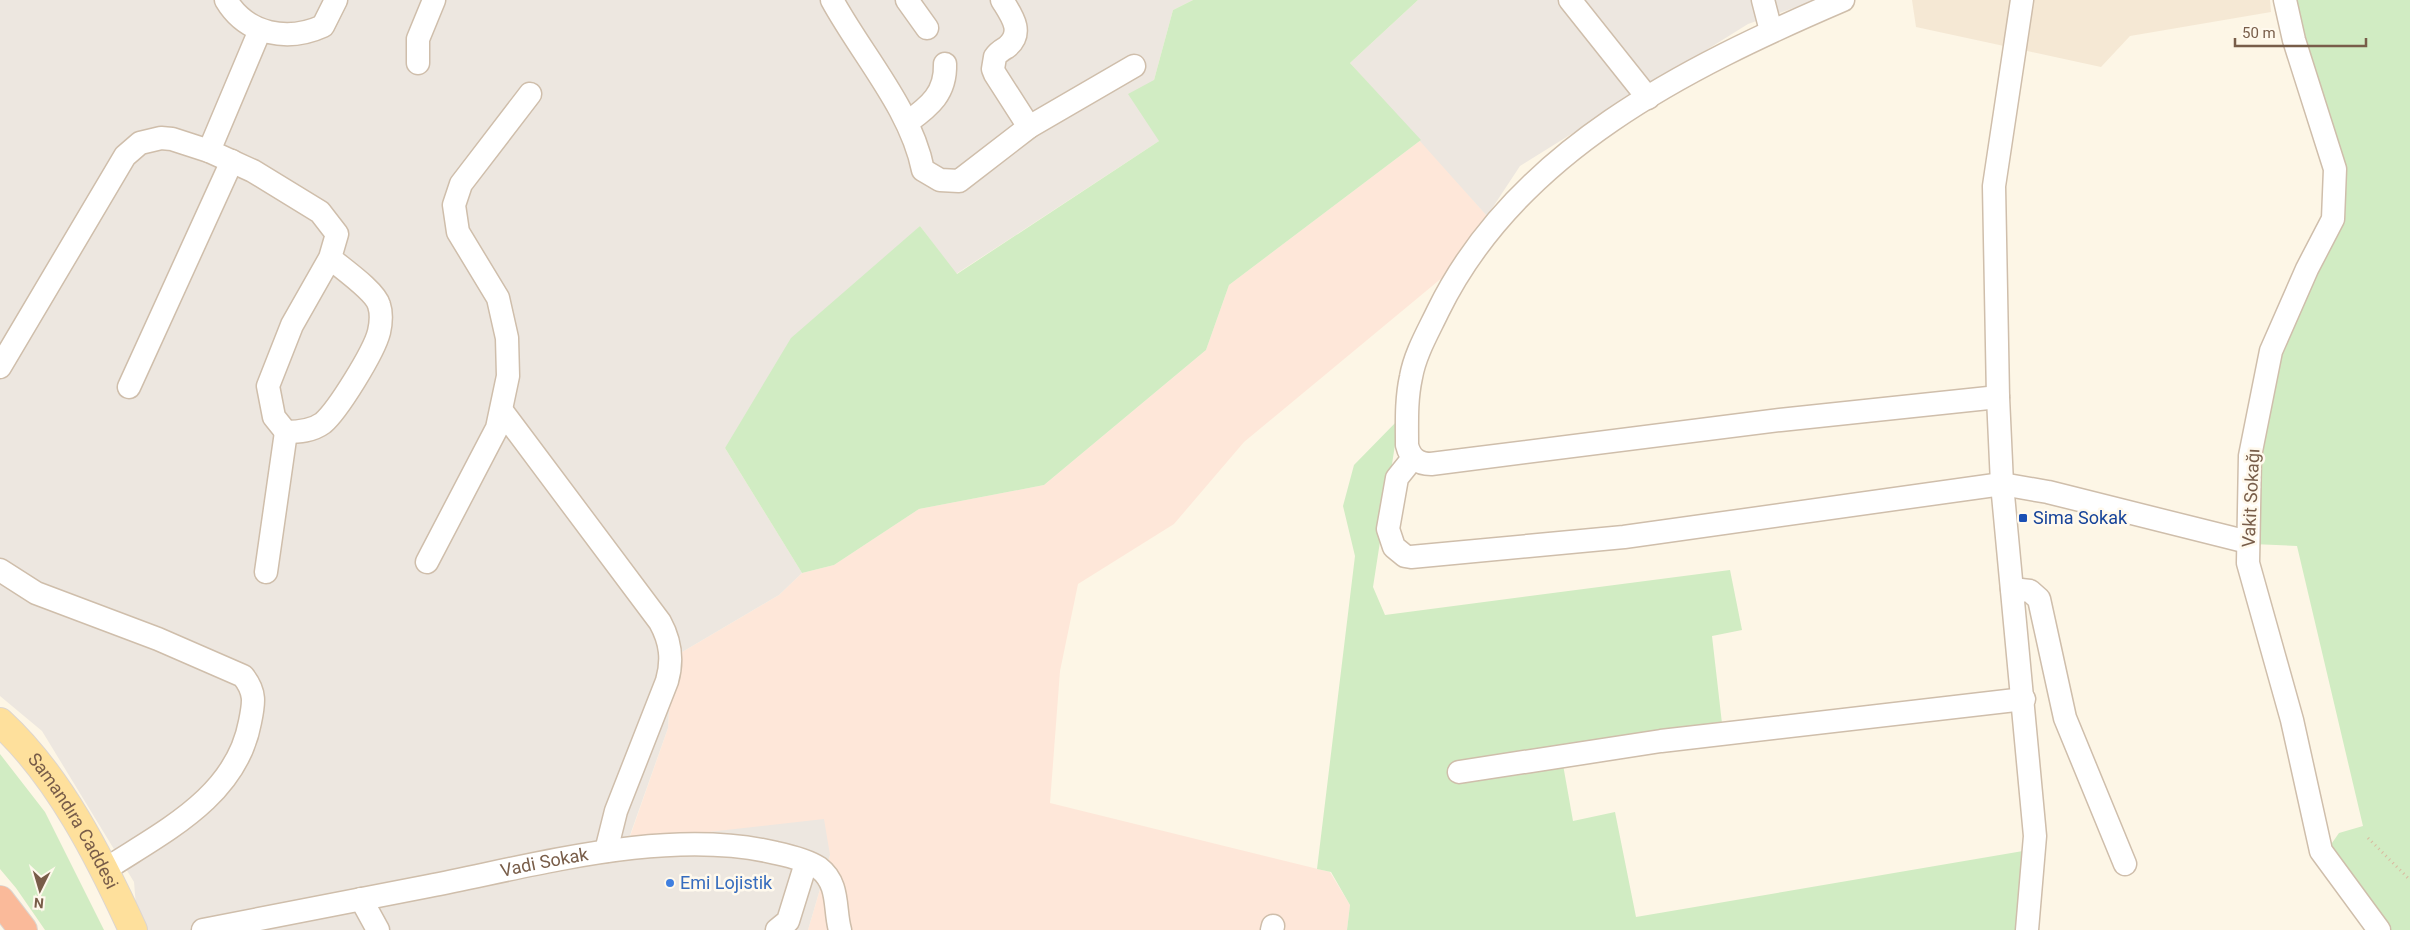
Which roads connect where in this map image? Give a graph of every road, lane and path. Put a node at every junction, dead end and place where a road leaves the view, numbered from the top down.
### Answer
1 (226, 0) edge
2 (336, 0) edge
3 (434, 0) edge
4 (832, 0) edge
5 (907, 0) edge
6 (1002, 0) edge
7 (1570, 0) edge
8 (1763, 0) edge
9 (1843, 0) edge
10 (2022, 0) edge
11 (2285, 0) edge
12 (927, 28) dead end
13 (260, 30) junction
14 (1771, 31) junction
15 (418, 63) dead end
16 (945, 64) dead end
17 (1134, 66) dead end
18 (530, 94) dead end
19 (1648, 98) junction
20 (908, 122) junction
21 (1029, 127) junction
22 (209, 151) junction
23 (232, 162) junction
24 (330, 258) junction
25 (0, 367) edge
26 (129, 387) dead end
27 (1998, 397) junction
28 (502, 411) junction
29 (286, 432) junction
30 (1413, 458) junction
31 (2002, 484) junction
32 (2248, 542) junction
33 (427, 562) dead end
34 (0, 570) edge
35 (266, 572) dead end
36 (2012, 589) junction
37 (2024, 699) junction
38 (0, 722) edge
39 (1459, 772) dead end
40 (2368, 838) dead end
41 (606, 851) junction
42 (806, 862) junction
43 (2125, 864) dead end
44 (103, 871) junction
45 (2410, 880) edge
46 (361, 899) junction
47 (0, 900) edge
48 (23, 930) edge
49 (133, 930) edge
50 (203, 930) edge
51 (378, 930) edge
52 (777, 930) edge
53 (840, 930) edge
54 (2027, 930) edge
55 (2378, 930) edge

1 - 13 street
2 - 13 street
3 - 15 street
4 - 20 street
5 - 12 street
6 - 21 street
7 - 19 street
8 - 14 street
9 - 14 street
10 - 27 street
11 - 32 street, Vakit Sokağı
13 - 22 street
14 - 19 street
16 - 20 street
17 - 21 street
18 - 28 street
19 - 30 street
20 - 21 street
22 - 23 street
22 - 25 street
23 - 24 street
23 - 26 street
24 - 29 street
24 - 29 street
27 - 30 street
27 - 31 street
28 - 33 street
28 - 41 street
29 - 35 street
30 - 31 street
31 - 32 street
31 - 36 street
32 - 55 street, Vakit Sokağı
34 - 44 street
36 - 37 street
36 - 43 street
37 - 39 street
37 - 54 street
38 - 44 main road, Samandıra Caddesi
40 - 45 path
41 - 42 street, Vadi Sokak
41 - 46 street, Vadi Sokak
42 - 52 street
42 - 53 street, Vadi Sokak
44 - 49 main road, Samandıra Caddesi
46 - 50 street, Vadi Sokak
46 - 51 street
47 - 48 highway

